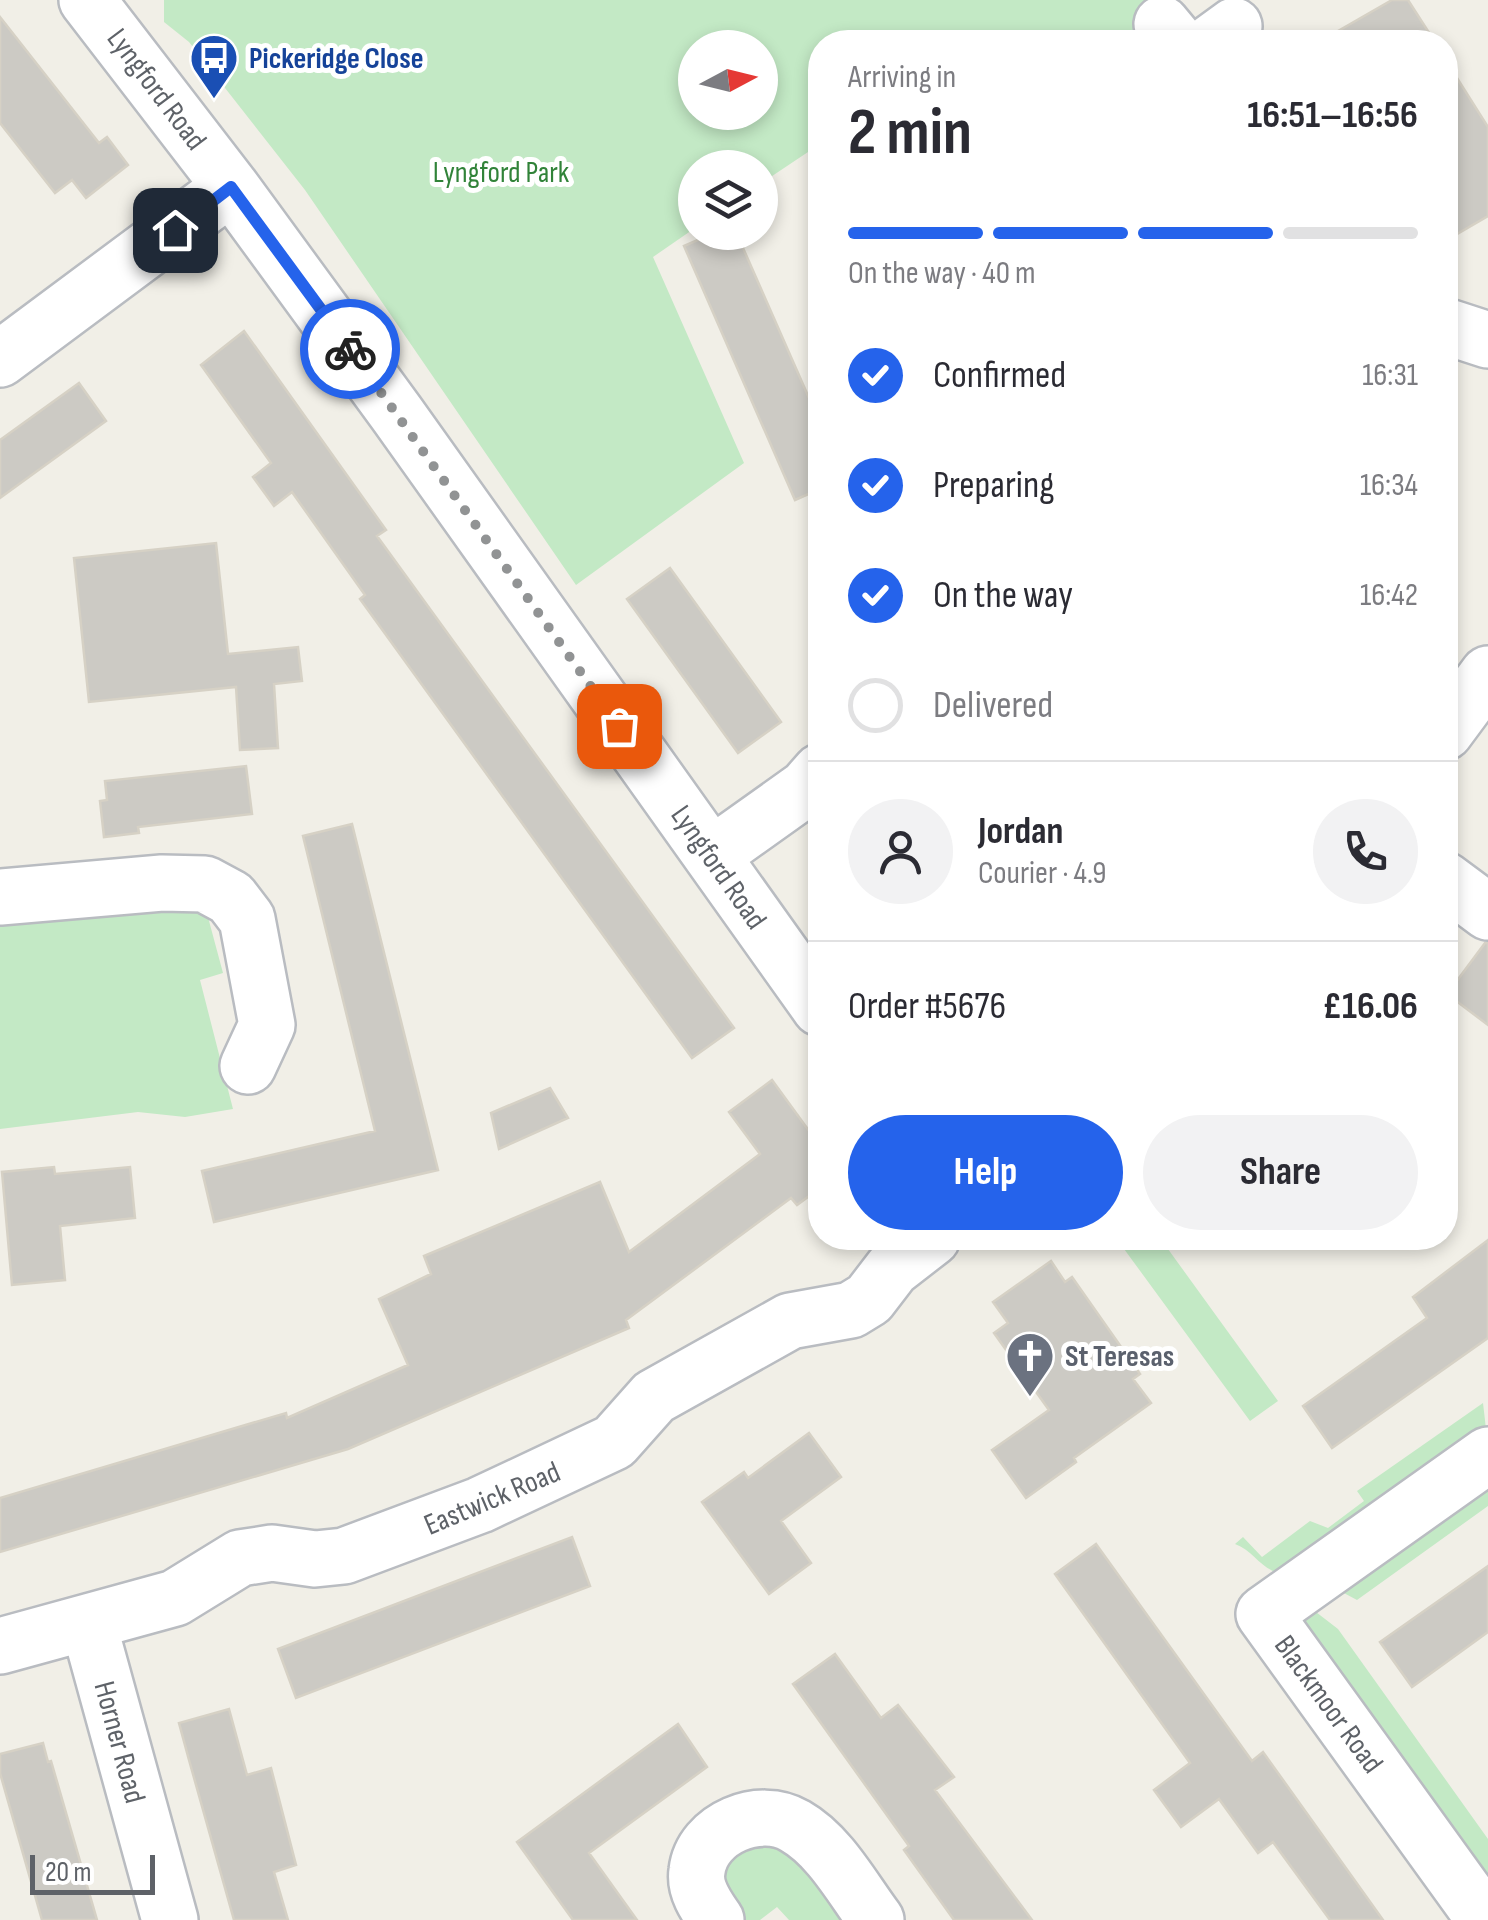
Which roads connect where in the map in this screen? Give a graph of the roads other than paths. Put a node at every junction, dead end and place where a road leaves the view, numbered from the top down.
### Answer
1 (87, 0) edge
2 (231, 187) junction
3 (1458, 330) edge
4 (1488, 340) edge
5 (0, 359) edge
6 (1488, 674) edge
7 (1458, 714) edge
8 (808, 786) edge
9 (712, 855) junction
10 (1458, 890) edge
11 (0, 897) edge
12 (1488, 912) edge
13 (808, 991) edge
14 (248, 1066) dead end
15 (917, 1250) edge
16 (1488, 1455) edge
17 (88, 1622) junction
18 (0, 1646) edge
19 (170, 1920) edge
20 (716, 1920) edge
21 (876, 1920) edge
22 (1485, 1920) edge

1 - 2 street, Lyngford Road
2 - 5 street
2 - 9 street, Lyngford Road
3 - 4 street
6 - 7 street
8 - 9 street
9 - 13 street, Lyngford Road
10 - 12 street
11 - 14 street
15 - 17 street, Eastwick Road
16 - 22 street, Blackmoor Road
17 - 18 street, Eastwick Road
17 - 19 street, Horner Road
20 - 21 street

